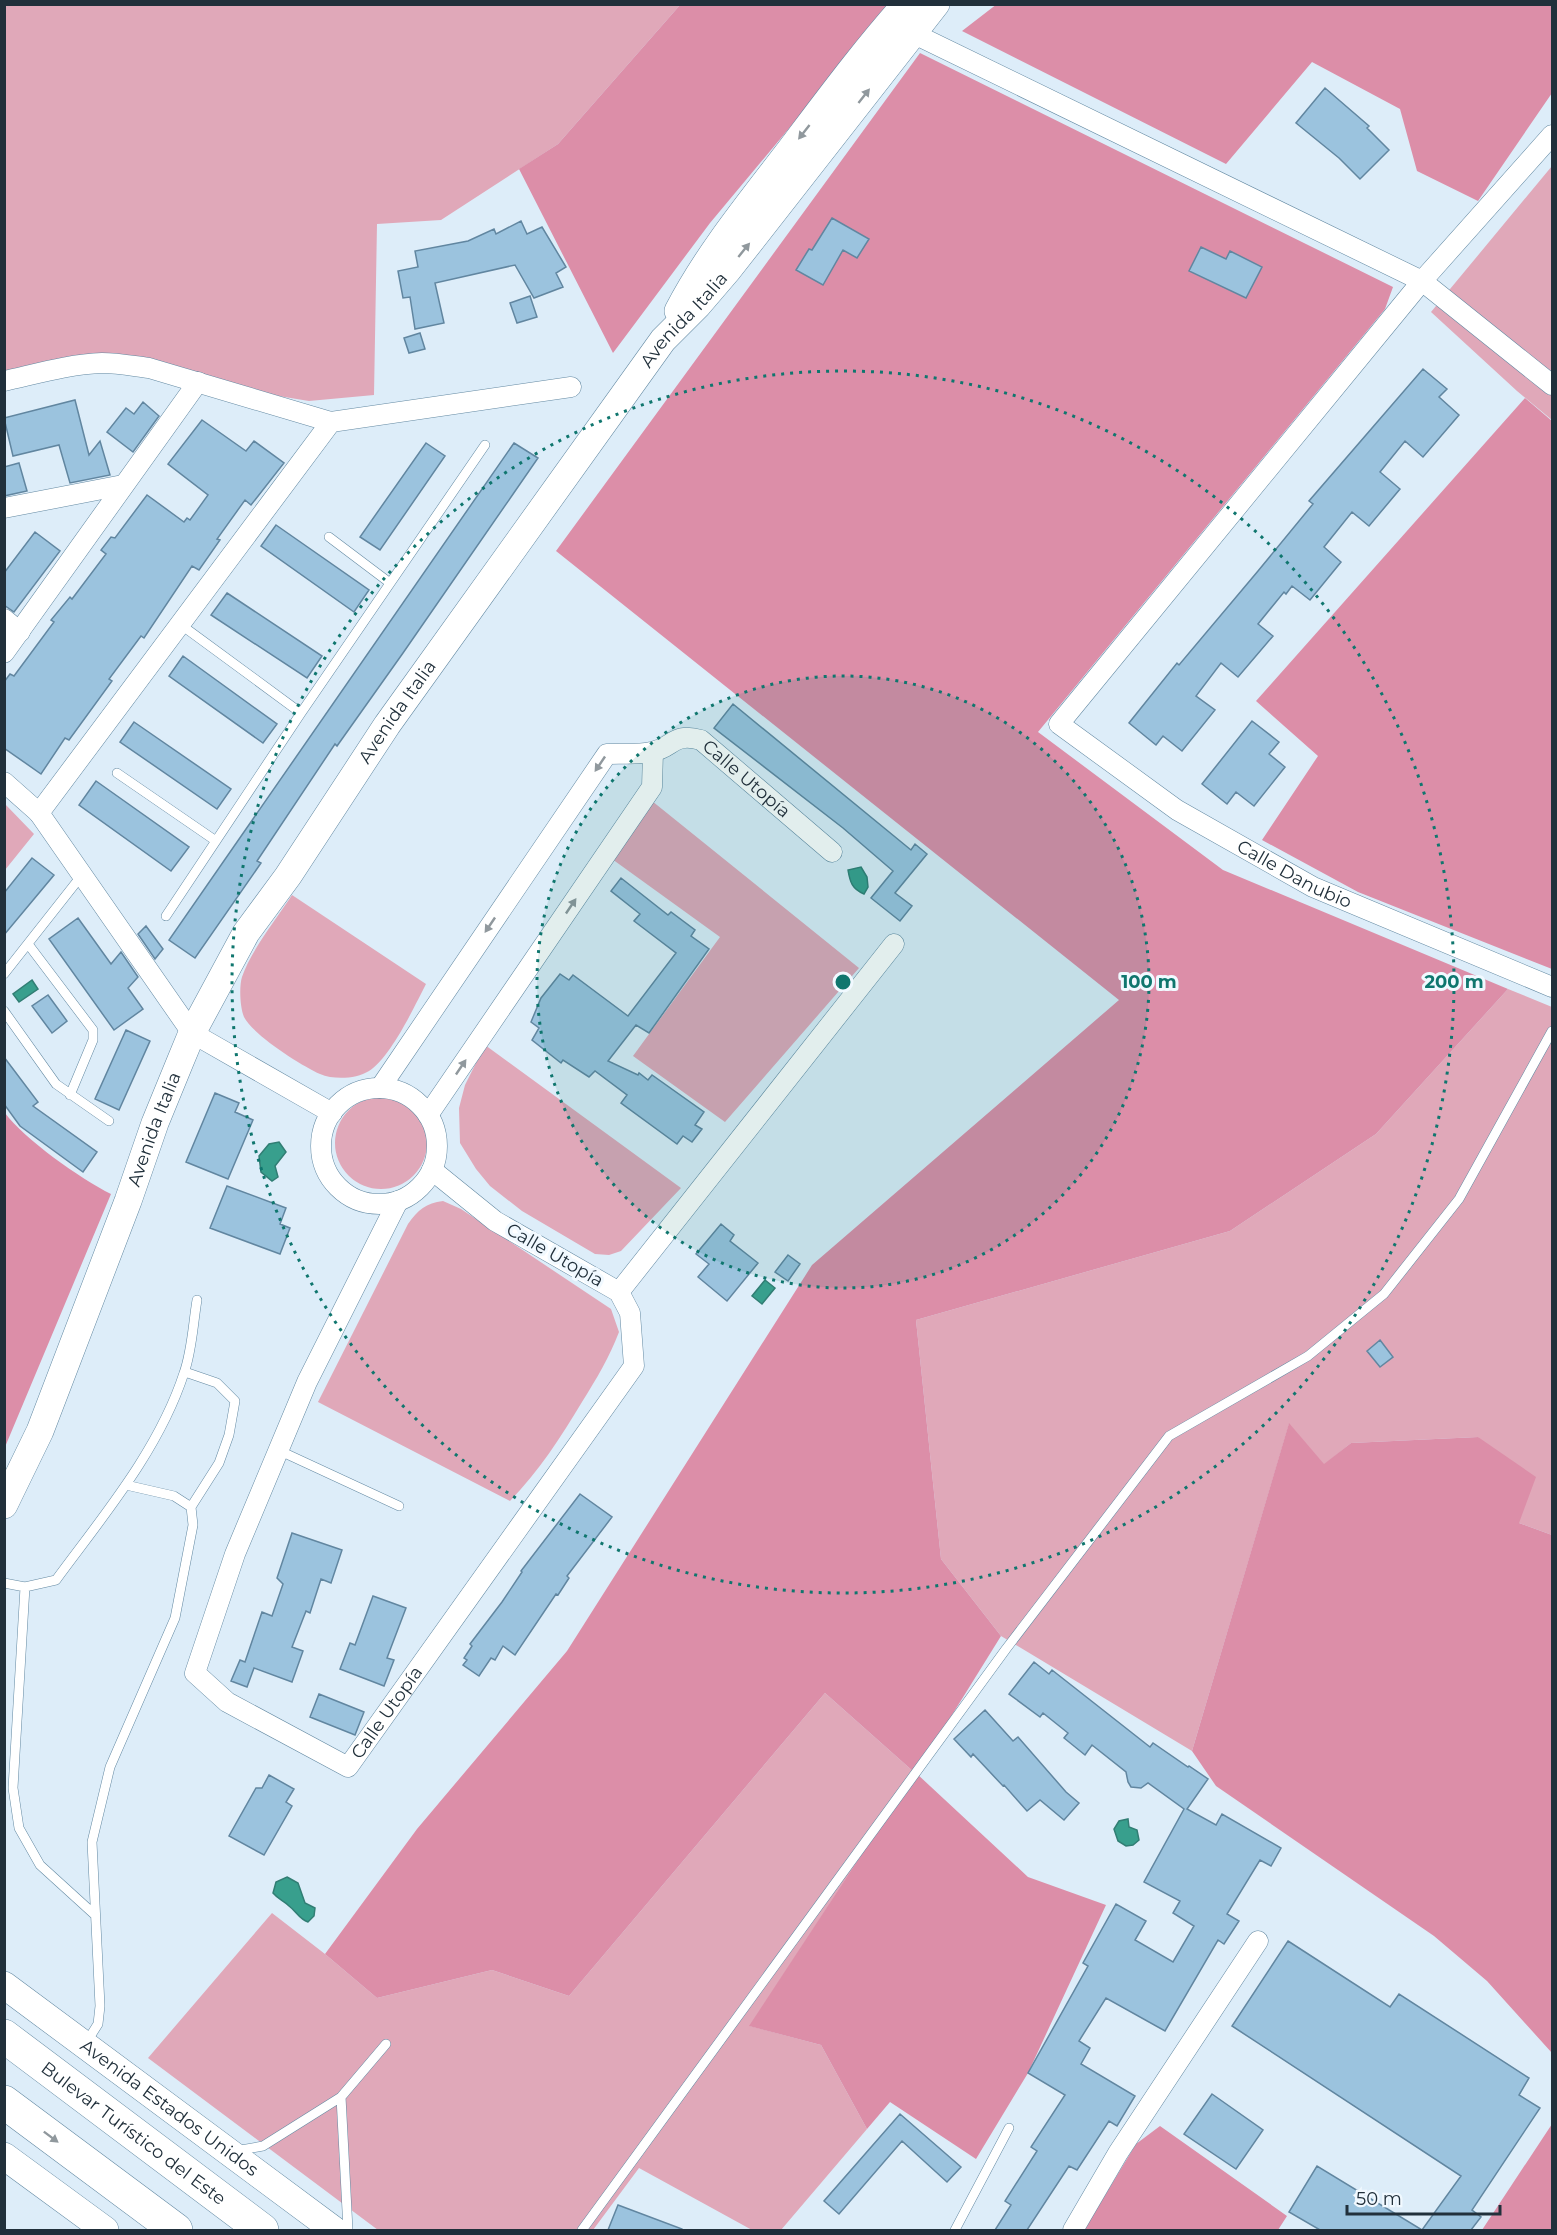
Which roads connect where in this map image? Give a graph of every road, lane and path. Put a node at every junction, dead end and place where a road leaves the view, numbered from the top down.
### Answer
1 (936, 4) edge
2 (903, 20) edge
3 (1552, 135) edge
4 (1422, 281) junction
5 (4, 381) edge
6 (198, 382) junction
7 (1552, 385) edge
8 (571, 387) dead end
9 (330, 422) junction
10 (486, 445) dead end
11 (123, 485) junction
12 (4, 508) edge
13 (329, 537) dead end
14 (390, 584) junction
15 (180, 624) junction
16 (12, 626) edge
17 (4, 653) edge
18 (301, 713) junction
19 (653, 752) junction
20 (117, 773) dead end
21 (4, 782) edge
22 (39, 813) junction
23 (216, 841) junction
24 (832, 852) dead end
25 (82, 875) junction
26 (166, 916) dead end
27 (28, 944) junction
28 (894, 944) dead end
29 (4, 974) edge
30 (1552, 987) edge
31 (4, 1011) edge
32 (1552, 1031) edge
33 (192, 1033) junction
34 (380, 1088) junction
35 (70, 1095) junction
36 (332, 1113) junction
37 (428, 1115) junction
38 (109, 1121) dead end
39 (432, 1170) junction
40 (398, 1202) junction
41 (619, 1292) junction
42 (196, 1300) dead end
43 (185, 1372) junction
44 (278, 1450) junction
45 (126, 1485) junction
46 (4, 1505) edge
47 (399, 1506) dead end
48 (191, 1507) junction
49 (4, 1583) edge
50 (25, 1587) junction
51 (95, 1915) junction
52 (1258, 1941) dead end
53 (4, 1985) edge
54 (4, 2036) edge
55 (386, 2044) dead end
56 (85, 2045) junction
57 (341, 2097) junction
58 (4, 2102) edge
59 (1009, 2128) dead end
60 (228, 2152) junction
61 (4, 2156) edge
62 (104, 2230) edge
63 (176, 2230) edge
64 (262, 2230) edge
65 (334, 2230) edge
66 (348, 2230) edge
67 (582, 2230) edge
68 (956, 2230) edge
69 (1073, 2230) edge

1 - 2 street
2 - 4 street
2 - 33 street, Avenida Italia
3 - 4 street
4 - 7 street
4 - 30 street, Calle Danubio
5 - 6 street
6 - 9 street
6 - 11 street
8 - 9 street
9 - 15 street
10 - 14 lane
11 - 12 street
11 - 16 street
13 - 14 lane
14 - 18 lane
15 - 18 lane
15 - 22 street
16 - 17 street
18 - 23 lane
19 - 24 street, Calle Utopía
19 -> 34 street, Calle Utopía
37 -> 19 street
20 - 23 lane
21 - 22 street
22 - 25 street
23 - 26 lane
25 - 27 lane
25 - 33 street
27 - 29 lane
27 - 35 lane
28 - 41 street
31 - 35 lane
32 - 67 lane
33 - 36 street
33 - 46 street, Avenida Italia
34 - 36 street
34 - 37 street
35 - 38 lane
36 - 40 street
37 - 39 street
39 - 40 street
39 - 41 street, Calle Utopía
40 - 44 street, Calle Utopía
41 - 44 street, Calle Utopía
42 - 43 lane
43 - 45 lane
43 - 48 lane
44 - 47 lane
45 - 48 lane
45 - 50 lane
48 - 51 lane
49 - 50 lane
50 - 51 lane
51 - 56 lane
52 - 69 street
53 - 56 street, Avenida Estados Unidos
54 - 64 highway, Bulevar Turístico del Este
55 - 57 lane
56 - 60 street, Avenida Estados Unidos
57 - 60 lane
57 - 66 lane
58 -> 63 highway
59 - 68 lane
60 - 65 street, Avenida Estados Unidos
61 - 62 street

